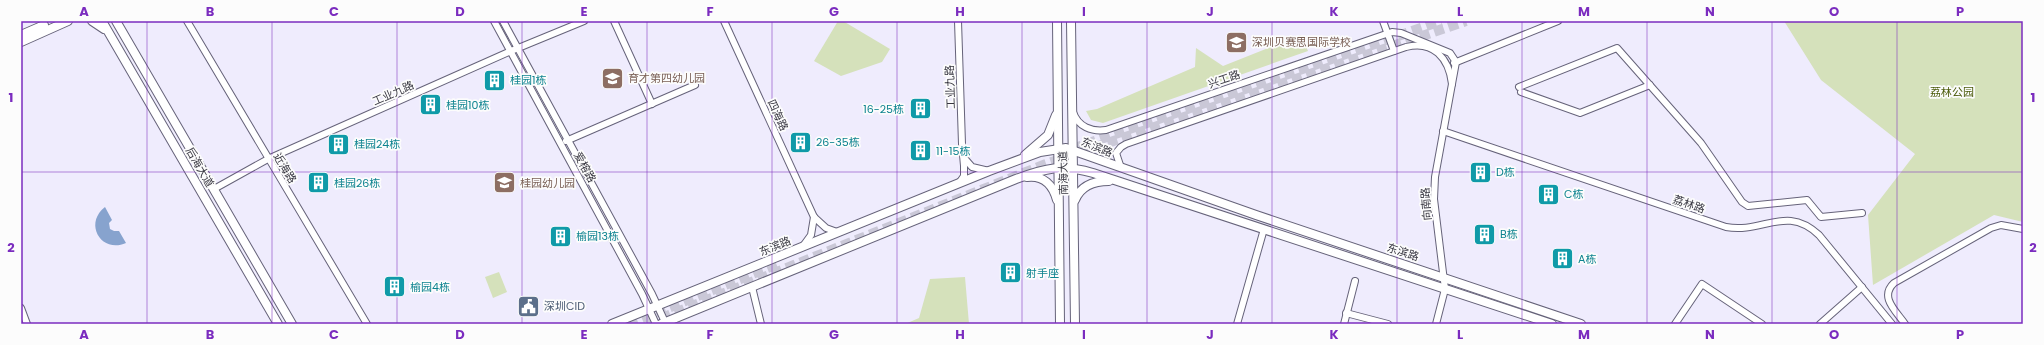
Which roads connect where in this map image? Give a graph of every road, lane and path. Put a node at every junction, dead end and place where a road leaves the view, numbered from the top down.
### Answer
1 (54, 21) edge
2 (68, 21) edge
3 (92, 21) edge
4 (102, 21) edge
5 (118, 21) edge
6 (187, 21) edge
7 (494, 21) edge
8 (503, 21) edge
9 (584, 21) edge
10 (614, 21) edge
11 (724, 21) edge
12 (958, 21) edge
13 (1057, 21) edge
14 (1071, 21) edge
15 (1383, 21) edge
16 (1558, 21) edge
17 (1388, 33) junction
18 (21, 35) edge
19 (111, 37) junction
20 (21, 42) edge
21 (518, 48) junction
22 (511, 51) junction
23 (1394, 51) junction
24 (1456, 62) junction
25 (1448, 65) junction
26 (1452, 84) junction
27 (1650, 85) junction
28 (695, 86) dead end
29 (652, 104) junction
30 (1058, 105) junction
31 (1073, 111) junction
32 (1443, 131) junction
33 (568, 140) junction
34 (561, 144) junction
35 (1059, 148) junction
36 (1074, 149) junction
37 (963, 153) junction
38 (268, 159) junction
39 (1017, 161) junction
40 (1060, 167) junction
41 (1074, 168) junction
42 (1121, 168) junction
43 (989, 171) junction
44 (1016, 180) junction
45 (959, 183) junction
46 (1121, 183) junction
47 (214, 189) junction
48 (1074, 204) junction
49 (1059, 210) junction
50 (1862, 213) dead end
51 (814, 217) junction
52 (1264, 229) junction
53 (2023, 229) edge
54 (837, 232) junction
55 (802, 246) junction
56 (1444, 277) junction
57 (1355, 281) dead end
58 (752, 287) junction
59 (1862, 287) junction
60 (1445, 289) junction
61 (658, 306) junction
62 (21, 308) edge
63 (650, 309) junction
64 (1346, 313) junction
65 (663, 323) edge
66 (27, 324) edge
67 (278, 324) edge
68 (292, 324) edge
69 (367, 324) edge
70 (612, 324) edge
71 (656, 324) edge
72 (761, 324) edge
73 (1060, 324) edge
74 (1075, 324) edge
75 (1237, 324) edge
76 (1344, 324) edge
77 (1388, 324) edge
78 (1436, 324) edge
79 (1552, 324) edge
80 (1581, 324) edge
81 (1675, 324) edge
82 (1762, 324) edge
83 (1820, 324) edge
84 (1892, 324) edge
85 (1905, 324) edge

1 - 18 main road
2 - 20 main road
3 - 19 main road
4 - 19 main road, 后海大道
5 - 47 main road, 后海大道
6 - 38 street, 近海路
7 - 22 street, 爱榕路
8 - 21 street, 爱榕路
9 - 21 street, 工业九路
10 - 29 street
11 - 51 street, 四海路
12 - 37 street, 工业九路
13 - 30 main road, 南海大道
14 - 31 main road, 南海大道
15 - 17 street
16 - 24 street
17 - 23 street
17 - 24 street, 兴工路
17 - 31 street, 兴工路
19 - 67 main road, 后海大道
21 - 22 street, 工业九路
21 - 33 street, 爱榕路
22 - 34 street, 爱榕路
22 - 38 street, 工业九路
23 - 25 street
23 - 42 street
24 - 25 street
24 - 26 street, 向南路
25 - 26 street, 向南路
26 - 32 street, 向南路
27 - 27 street
27 - 50 street
28 - 29 street
29 - 33 street
30 - 35 main road, 南海大道
30 - 39 main road
31 - 36 main road, 南海大道
32 - 56 street, 向南路
32 - 59 street, 荔林路
33 - 34 street
33 - 61 street, 爱榕路
34 - 63 street, 爱榕路
35 - 36 main road, 东滨路
35 - 39 main road, 东滨路
35 - 40 main road, 南海大道
36 - 41 main road, 南海大道
36 - 42 main road, 东滨路
37 - 43 street
37 - 45 street, 工业九路
38 - 47 street, 工业九路
38 - 69 street, 近海路
39 - 43 main road, 东滨路
40 - 41 main road, 东滨路
40 - 44 main road, 东滨路
40 - 49 main road, 南海大道
41 - 46 main road, 东滨路
41 - 48 main road, 南海大道
42 - 56 main road, 东滨路
43 - 45 main road, 东滨路
44 - 49 main road
44 - 58 main road, 东滨路
45 - 54 main road, 东滨路
46 - 48 main road
46 - 52 main road, 东滨路
47 - 68 main road, 后海大道
48 - 74 main road, 南海大道
49 - 73 main road, 南海大道
51 - 54 street, 四海路
51 - 55 street
52 - 60 main road, 东滨路
52 - 75 street
53 - 85 street
54 - 55 main road, 东滨路
55 - 61 main road, 东滨路
56 - 60 street, 向南路
56 - 80 main road, 东滨路
57 - 64 street
58 - 65 main road, 东滨路
58 - 72 street
59 - 83 street
59 - 84 street, 荔林路
60 - 78 street, 向南路
60 - 79 main road, 东滨路
61 - 63 main road, 东滨路
61 - 65 street, 爱榕路
62 - 66 street
63 - 70 main road, 东滨路
63 - 71 street, 爱榕路
64 - 76 street
64 - 77 street
81 - 82 street

